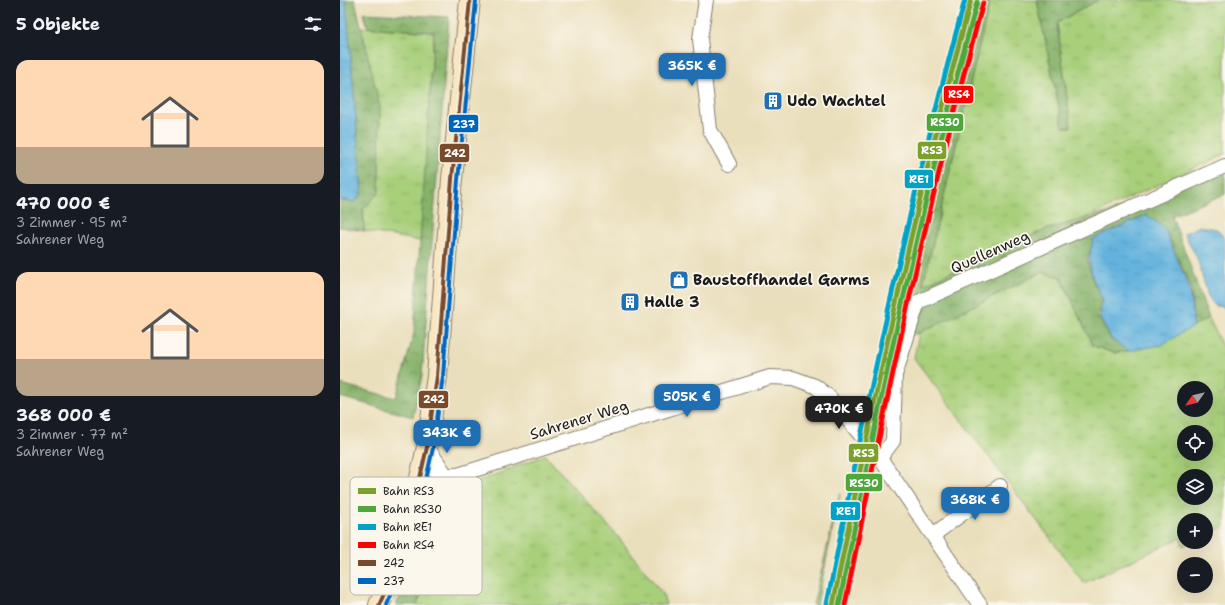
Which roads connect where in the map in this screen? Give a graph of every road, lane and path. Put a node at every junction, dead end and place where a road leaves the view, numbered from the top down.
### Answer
1 (470, 0) edge
2 (706, 0) edge
3 (729, 164) dead end
4 (1225, 166) edge
5 (427, 447) junction
6 (880, 458) junction
7 (421, 474) junction
8 (446, 475) junction
9 (420, 477) edge
10 (1000, 486) dead end
11 (933, 535) junction
12 (384, 595) edge
13 (379, 605) edge
14 (980, 605) edge

1 - 5 main road
2 - 3 street
4 - 6 street, Quellenweg
5 - 7 main road
5 - 8 street
6 - 8 street, Sahrener Weg
6 - 11 street, Sahrener Weg
7 - 8 street, Sahrener Weg
7 - 9 main road
10 - 11 street
11 - 14 street, Sahrener Weg
12 - 13 main road

